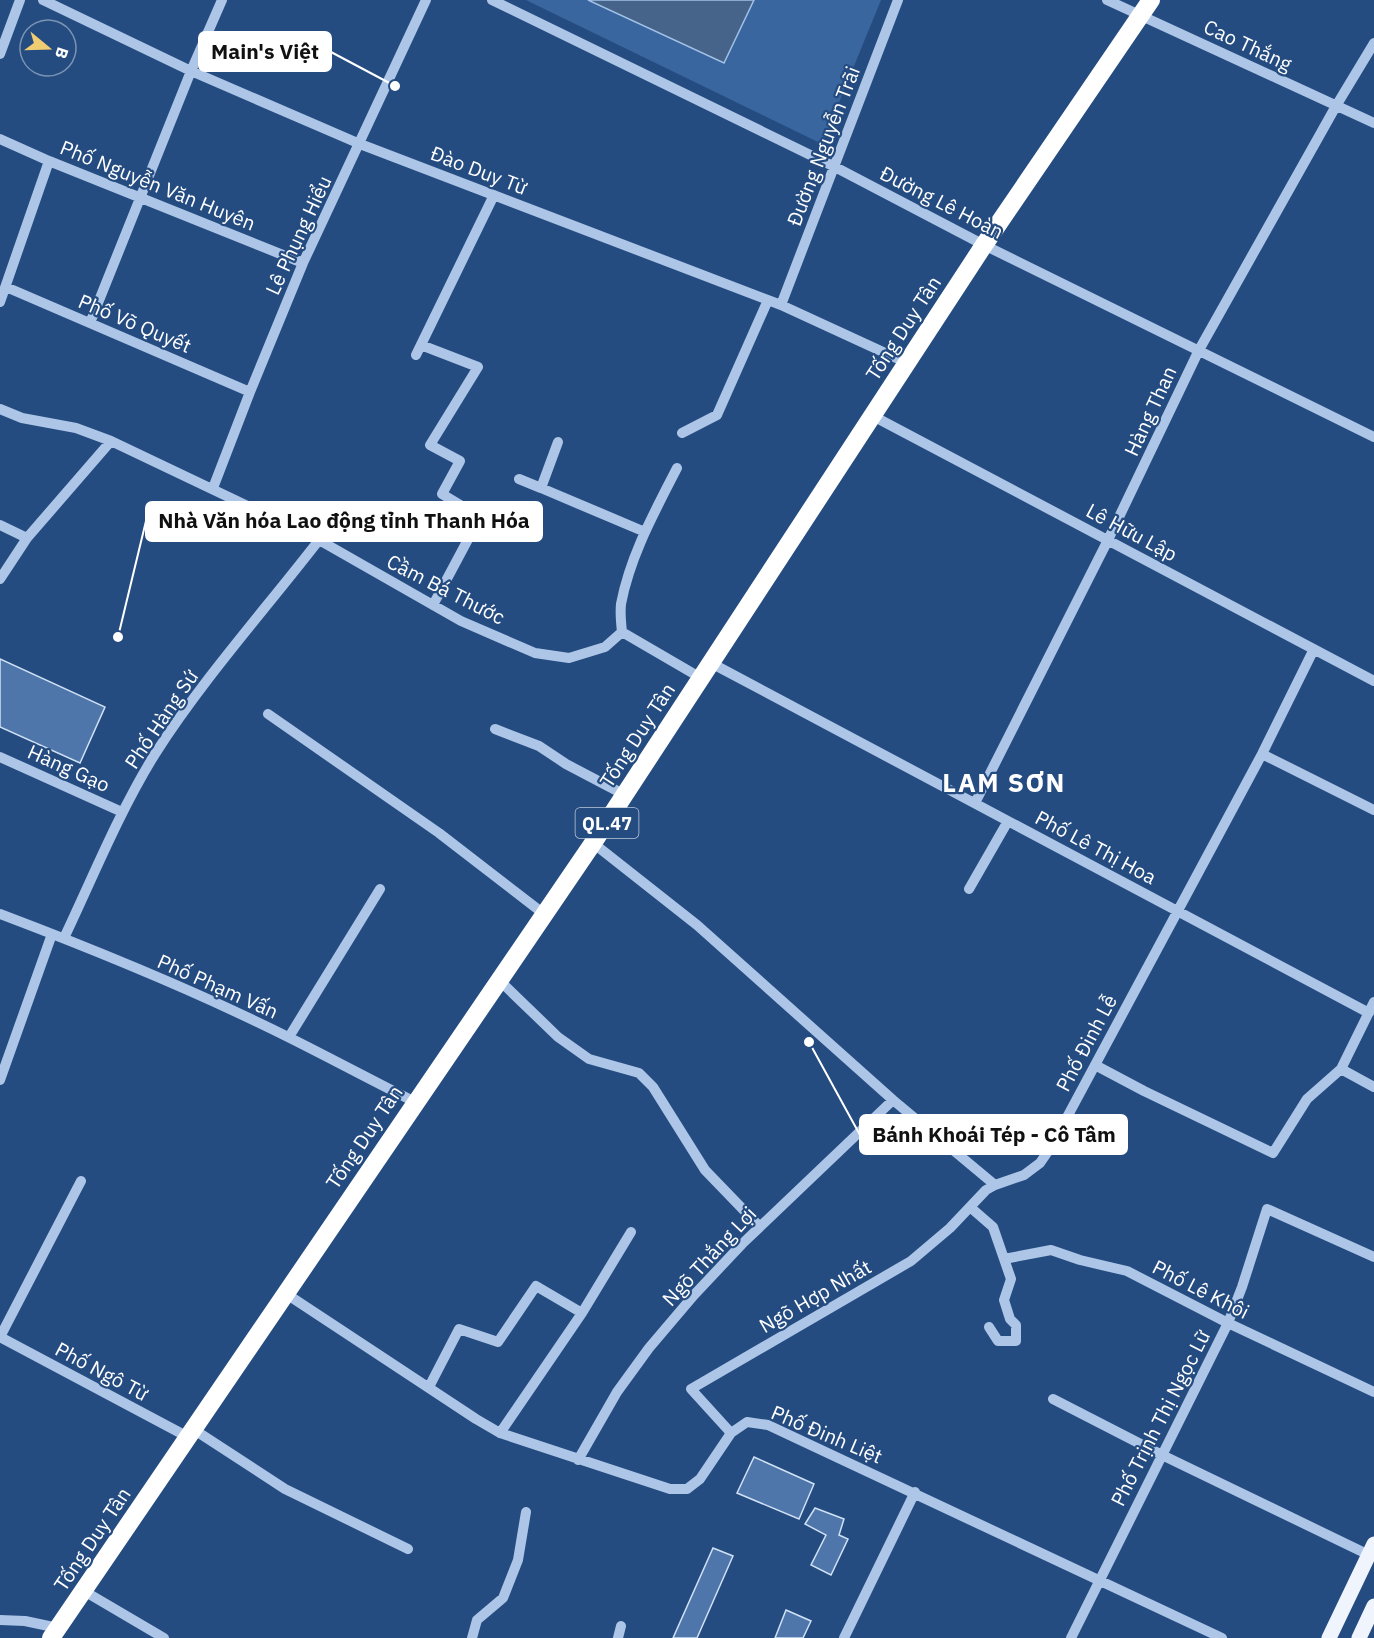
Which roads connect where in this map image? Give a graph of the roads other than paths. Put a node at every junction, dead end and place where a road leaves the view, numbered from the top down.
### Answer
1 (20, 0) edge
2 (43, 0) edge
3 (222, 0) edge
4 (426, 0) edge
5 (492, 0) edge
6 (898, 0) edge
7 (1107, 0) edge
8 (1146, 8) edge
9 (1374, 43) edge
10 (0, 54) edge
11 (191, 71) junction
12 (1336, 106) junction
13 (1374, 123) edge
14 (0, 139) edge
15 (360, 144) junction
16 (49, 161) junction
17 (835, 167) junction
18 (494, 195) junction
19 (140, 198) junction
20 (984, 245) junction
21 (303, 263) junction
22 (6, 287) junction
23 (768, 300) junction
24 (0, 302) edge
25 (781, 305) junction
26 (90, 323) junction
27 (1199, 350) junction
28 (907, 363) junction
29 (250, 392) junction
30 (0, 409) edge
31 (873, 416) junction
32 (682, 433) dead end
33 (1374, 437) edge
34 (111, 441) junction
35 (558, 442) dead end
36 (677, 468) dead end
37 (519, 479) dead end
38 (213, 488) junction
39 (541, 488) junction
40 (0, 525) edge
41 (645, 532) junction
42 (27, 538) junction
43 (319, 540) junction
44 (1108, 540) junction
45 (0, 579) edge
46 (433, 605) junction
47 (621, 632) junction
48 (1314, 649) junction
49 (706, 671) junction
50 (1374, 681) edge
51 (268, 714) dead end
52 (495, 729) dead end
53 (1262, 754) junction
54 (0, 757) edge
55 (625, 795) junction
56 (975, 803) junction
57 (1374, 810) edge
58 (122, 812) junction
59 (1008, 821) junction
60 (593, 843) junction
61 (380, 889) dead end
62 (969, 889) dead end
63 (1177, 910) junction
64 (0, 914) edge
65 (544, 914) junction
66 (52, 934) junction
67 (64, 939) junction
68 (499, 980) junction
69 (1371, 1008) edge
70 (289, 1037) junction
71 (1095, 1065) junction
72 (1341, 1069) junction
73 (1, 1077) edge
74 (1374, 1087) edge
75 (893, 1100) junction
76 (415, 1102) junction
77 (81, 1181) dead end
78 (995, 1185) junction
79 (970, 1208) junction
80 (760, 1227) junction
81 (631, 1232) dead end
82 (1374, 1257) edge
83 (1004, 1259) junction
84 (285, 1293) junction
85 (582, 1313) junction
86 (1228, 1323) junction
87 (989, 1327) dead end
88 (0, 1337) edge
89 (429, 1387) junction
90 (1374, 1392) edge
91 (1053, 1399) dead end
92 (191, 1433) junction
93 (500, 1433) junction
94 (731, 1433) junction
95 (1162, 1455) junction
96 (578, 1460) junction
97 (915, 1492) junction
98 (526, 1512) dead end
99 (1371, 1549) edge
100 (408, 1550) dead end
101 (1098, 1581) junction
102 (84, 1591) junction
103 (1374, 1606) edge
104 (0, 1620) edge
105 (621, 1626) dead end
106 (54, 1633) edge
107 (164, 1638) edge
108 (472, 1638) edge
109 (618, 1638) edge
110 (844, 1638) edge
111 (1071, 1638) edge
112 (1222, 1638) edge
113 (1329, 1638) edge
114 (1359, 1638) edge

1 - 10 street
2 - 11 street, Đào Duy Từ
3 - 11 street
4 - 15 street, Lê Phụng Hiểu
5 - 17 street, Đường Lê Hoàn
6 - 17 street, Đường Nguyễn Trãi
7 - 8 street, Cao Thắng
8 - 12 street, Cao Thắng
8 - 20 highway, Tống Duy Tân / QL.47
9 - 12 street, Hàng Than
11 - 15 street, Đào Duy Từ
11 - 19 street
12 - 13 street, Cao Thắng
12 - 27 street, Hàng Than
14 - 16 street, Phố Nguyễn Văn Huyên
15 - 18 street, Đào Duy Từ
15 - 21 street, Lê Phụng Hiểu
16 - 19 street, Phố Nguyễn Văn Huyên
16 - 22 street
17 - 20 street, Đường Lê Hoàn
17 - 25 street, Đường Nguyễn Trãi
18 - 23 street, Đào Duy Từ
18 - 46 street
19 - 21 street, Phố Nguyễn Văn Huyên
19 - 26 street
20 - 27 street, Đường Lê Hoàn
20 - 28 highway, Tống Duy Tân / QL.47
21 - 29 street, Lê Phụng Hiểu
22 - 24 street
22 - 26 street, Phố Võ Quyết
23 - 25 street, Đào Duy Từ
23 - 32 street
25 - 28 street, Đào Duy Từ
26 - 29 street, Phố Võ Quyết
27 - 33 street, Đường Lê Hoàn
27 - 44 street, Hàng Than
28 - 31 highway, Tống Duy Tân / QL.47
29 - 38 street, Lê Phụng Hiểu
30 - 34 street, Cầm Bá Thước
31 - 44 street, Lê Hữu Lập
31 - 49 highway, Tống Duy Tân / QL.47
34 - 38 street, Cầm Bá Thước
34 - 42 street
35 - 39 street
36 - 41 street
37 - 39 street
38 - 43 street, Cầm Bá Thước
39 - 41 street
40 - 42 street
41 - 47 street
42 - 45 street
43 - 46 street, Cầm Bá Thước
43 - 58 street, Phố Hàng Sứ
44 - 48 street, Lê Hữu Lập
44 - 56 street, Hàng Than
46 - 47 street, Cầm Bá Thước
47 - 49 street
48 - 50 street, Lê Hữu Lập
48 - 53 street, Phố Đinh Lễ
49 - 55 highway, Tống Duy Tân / QL.47
49 - 56 street, Phố Lê Thị Hoa
51 - 65 street
52 - 55 street
53 - 57 street
53 - 63 street, Phố Đinh Lễ
54 - 58 street, Hàng Gạo
55 - 60 highway, Tống Duy Tân / QL.47
56 - 59 street, Phố Lê Thị Hoa
58 - 67 street, Phố Hàng Sứ
59 - 62 street
59 - 63 street, Phố Lê Thị Hoa
60 - 65 highway, Tống Duy Tân / QL.47
60 - 75 street
61 - 70 street
63 - 69 street, Phố Lê Thị Hoa
63 - 71 street, Phố Đinh Lễ
64 - 66 street, Phố Phạm Vấn
65 - 68 highway, Tống Duy Tân / QL.47
66 - 67 street, Phố Phạm Vấn
66 - 73 street
67 - 70 street, Phố Phạm Vấn
68 - 76 highway, Tống Duy Tân / QL.47
68 - 80 street
69 - 72 street, Phố Lê Thị Hoa
70 - 76 street, Phố Phạm Vấn
71 - 72 street
71 - 78 street, Phố Đinh Lễ
72 - 74 street
75 - 78 street
75 - 80 street, Ngõ Thắng Lợi
76 - 84 highway, Tống Duy Tân / QL.47
77 - 88 street
78 - 79 street, Ngõ Hợp Nhất
79 - 83 street
79 - 94 street, Ngõ Hợp Nhất
80 - 96 street, Ngõ Thắng Lợi
81 - 85 street
82 - 86 street, Phố Trịnh Thị Ngọc Lữ
83 - 86 street, Phố Lê Khôi
83 - 87 street
84 - 89 street
84 - 92 highway, Tống Duy Tân / QL.47
85 - 89 street
85 - 93 street
86 - 90 street, Phố Lê Khôi
86 - 95 street, Phố Trịnh Thị Ngọc Lữ
88 - 92 street, Phố Ngô Từ
89 - 93 street
91 - 95 street
92 - 100 street, Phố Ngô Từ
92 - 102 highway, Tống Duy Tân / QL.47
93 - 96 street
94 - 96 street
94 - 97 street, Phố Đinh Liệt
95 - 99 street
95 - 101 street, Phố Trịnh Thị Ngọc Lữ
97 - 101 street, Phố Đinh Liệt
97 - 110 street
98 - 108 street
99 - 113 main road
101 - 111 street, Phố Trịnh Thị Ngọc Lữ
101 - 112 street, Phố Đinh Liệt
102 - 106 highway, Tống Duy Tân / QL.47
102 - 107 street
103 - 114 main road
104 - 106 street
105 - 109 street

